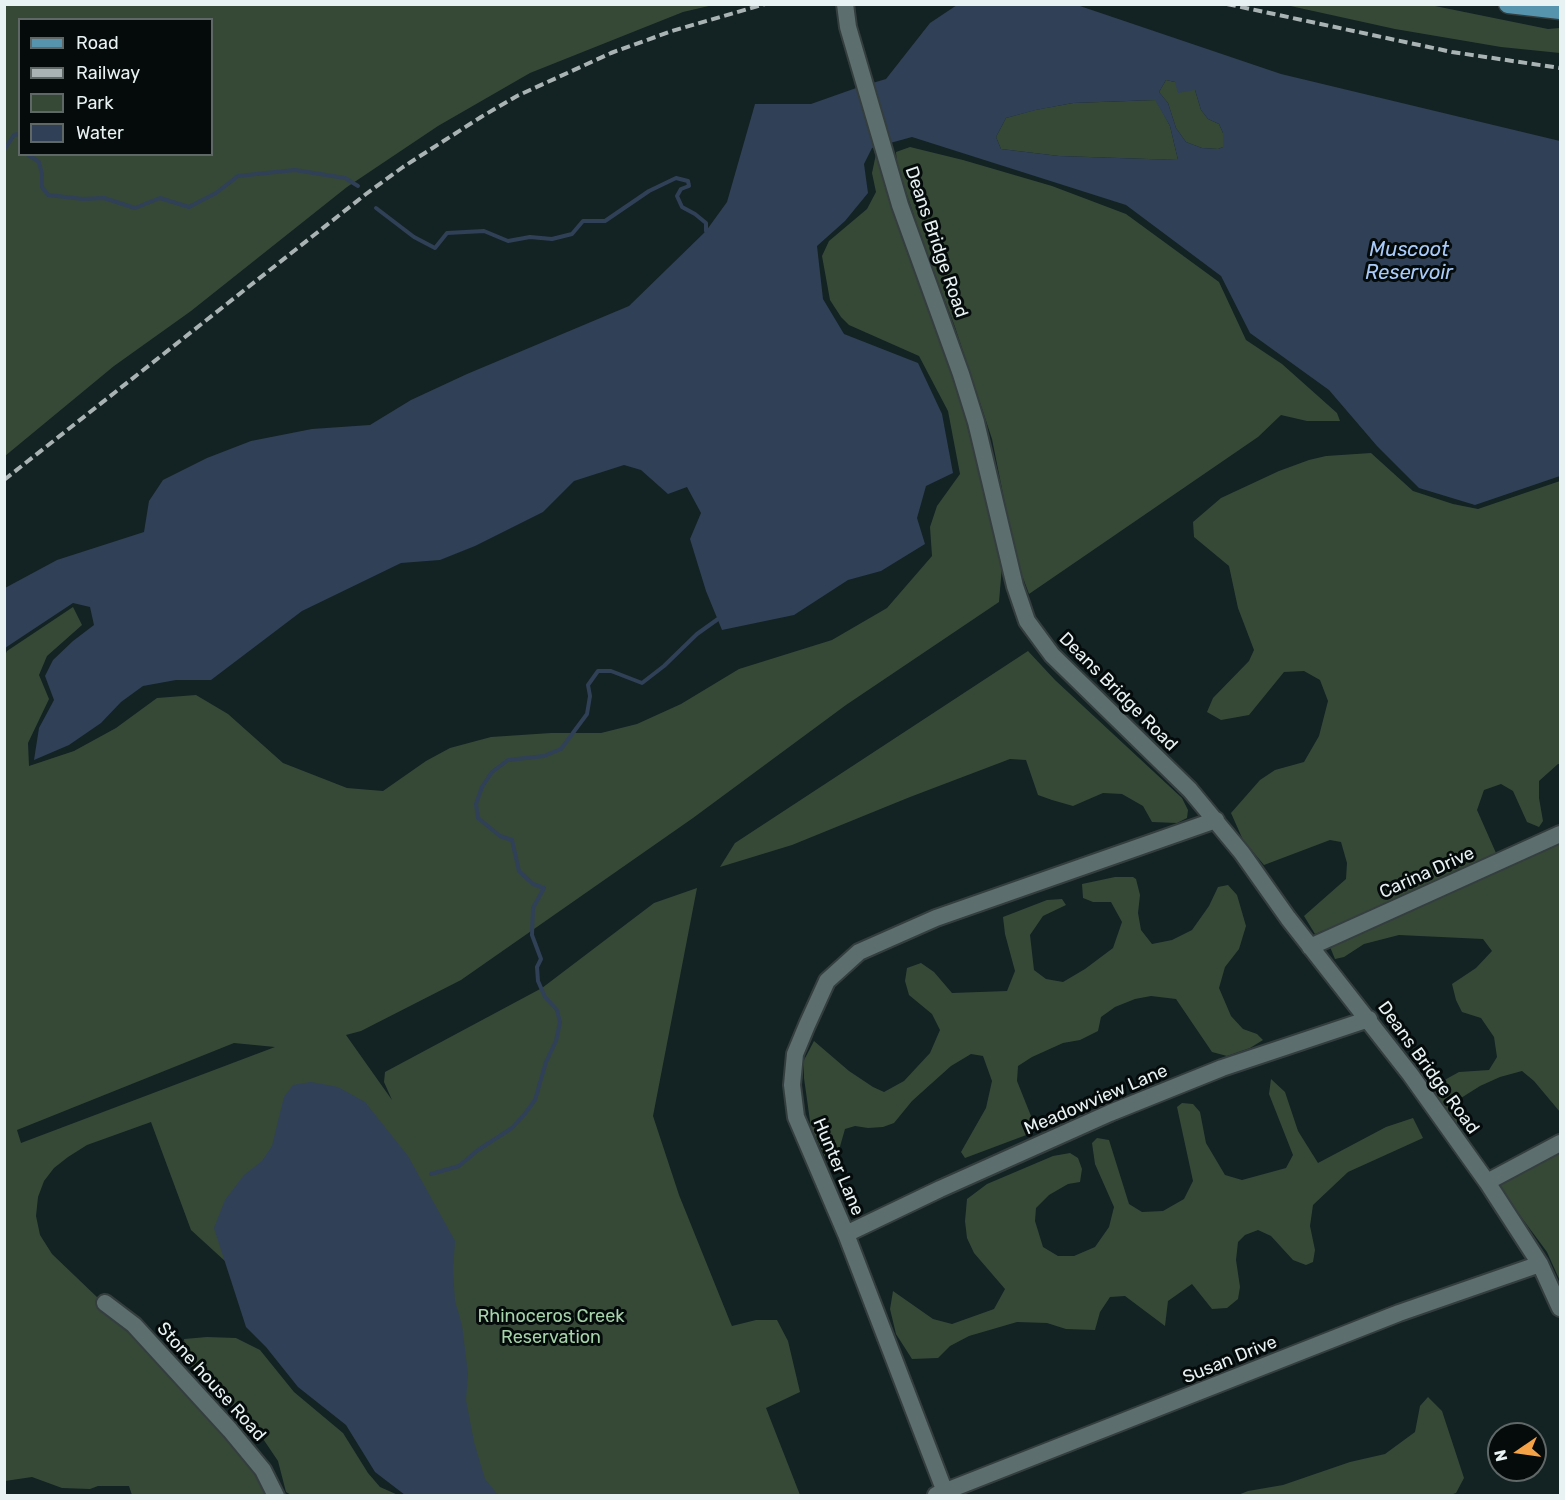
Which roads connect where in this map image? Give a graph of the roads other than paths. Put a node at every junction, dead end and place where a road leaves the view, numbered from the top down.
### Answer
1 (845, 4) edge
2 (1508, 4) edge
3 (1560, 10) edge
4 (1216, 820) junction
5 (1560, 834) edge
6 (1310, 947) junction
7 (1369, 1019) junction
8 (1560, 1143) edge
9 (1486, 1182) junction
10 (846, 1234) junction
11 (1540, 1264) junction
12 (105, 1304) dead end
13 (1560, 1308) edge
14 (940, 1494) edge
15 (276, 1496) edge

1 - 4 street, Deans Bridge Road
2 - 3 main road
4 - 6 street, Deans Bridge Road
4 - 10 street, Hunter Lane
5 - 6 street, Carina Drive
6 - 7 street, Deans Bridge Road
7 - 9 street, Deans Bridge Road
7 - 10 street, Meadowview Lane
8 - 9 street
9 - 11 street, Deans Bridge Road
10 - 14 street, Hunter Lane
11 - 13 street, Deans Bridge Road
11 - 14 street, Susan Drive
12 - 15 street, Stone house Road

